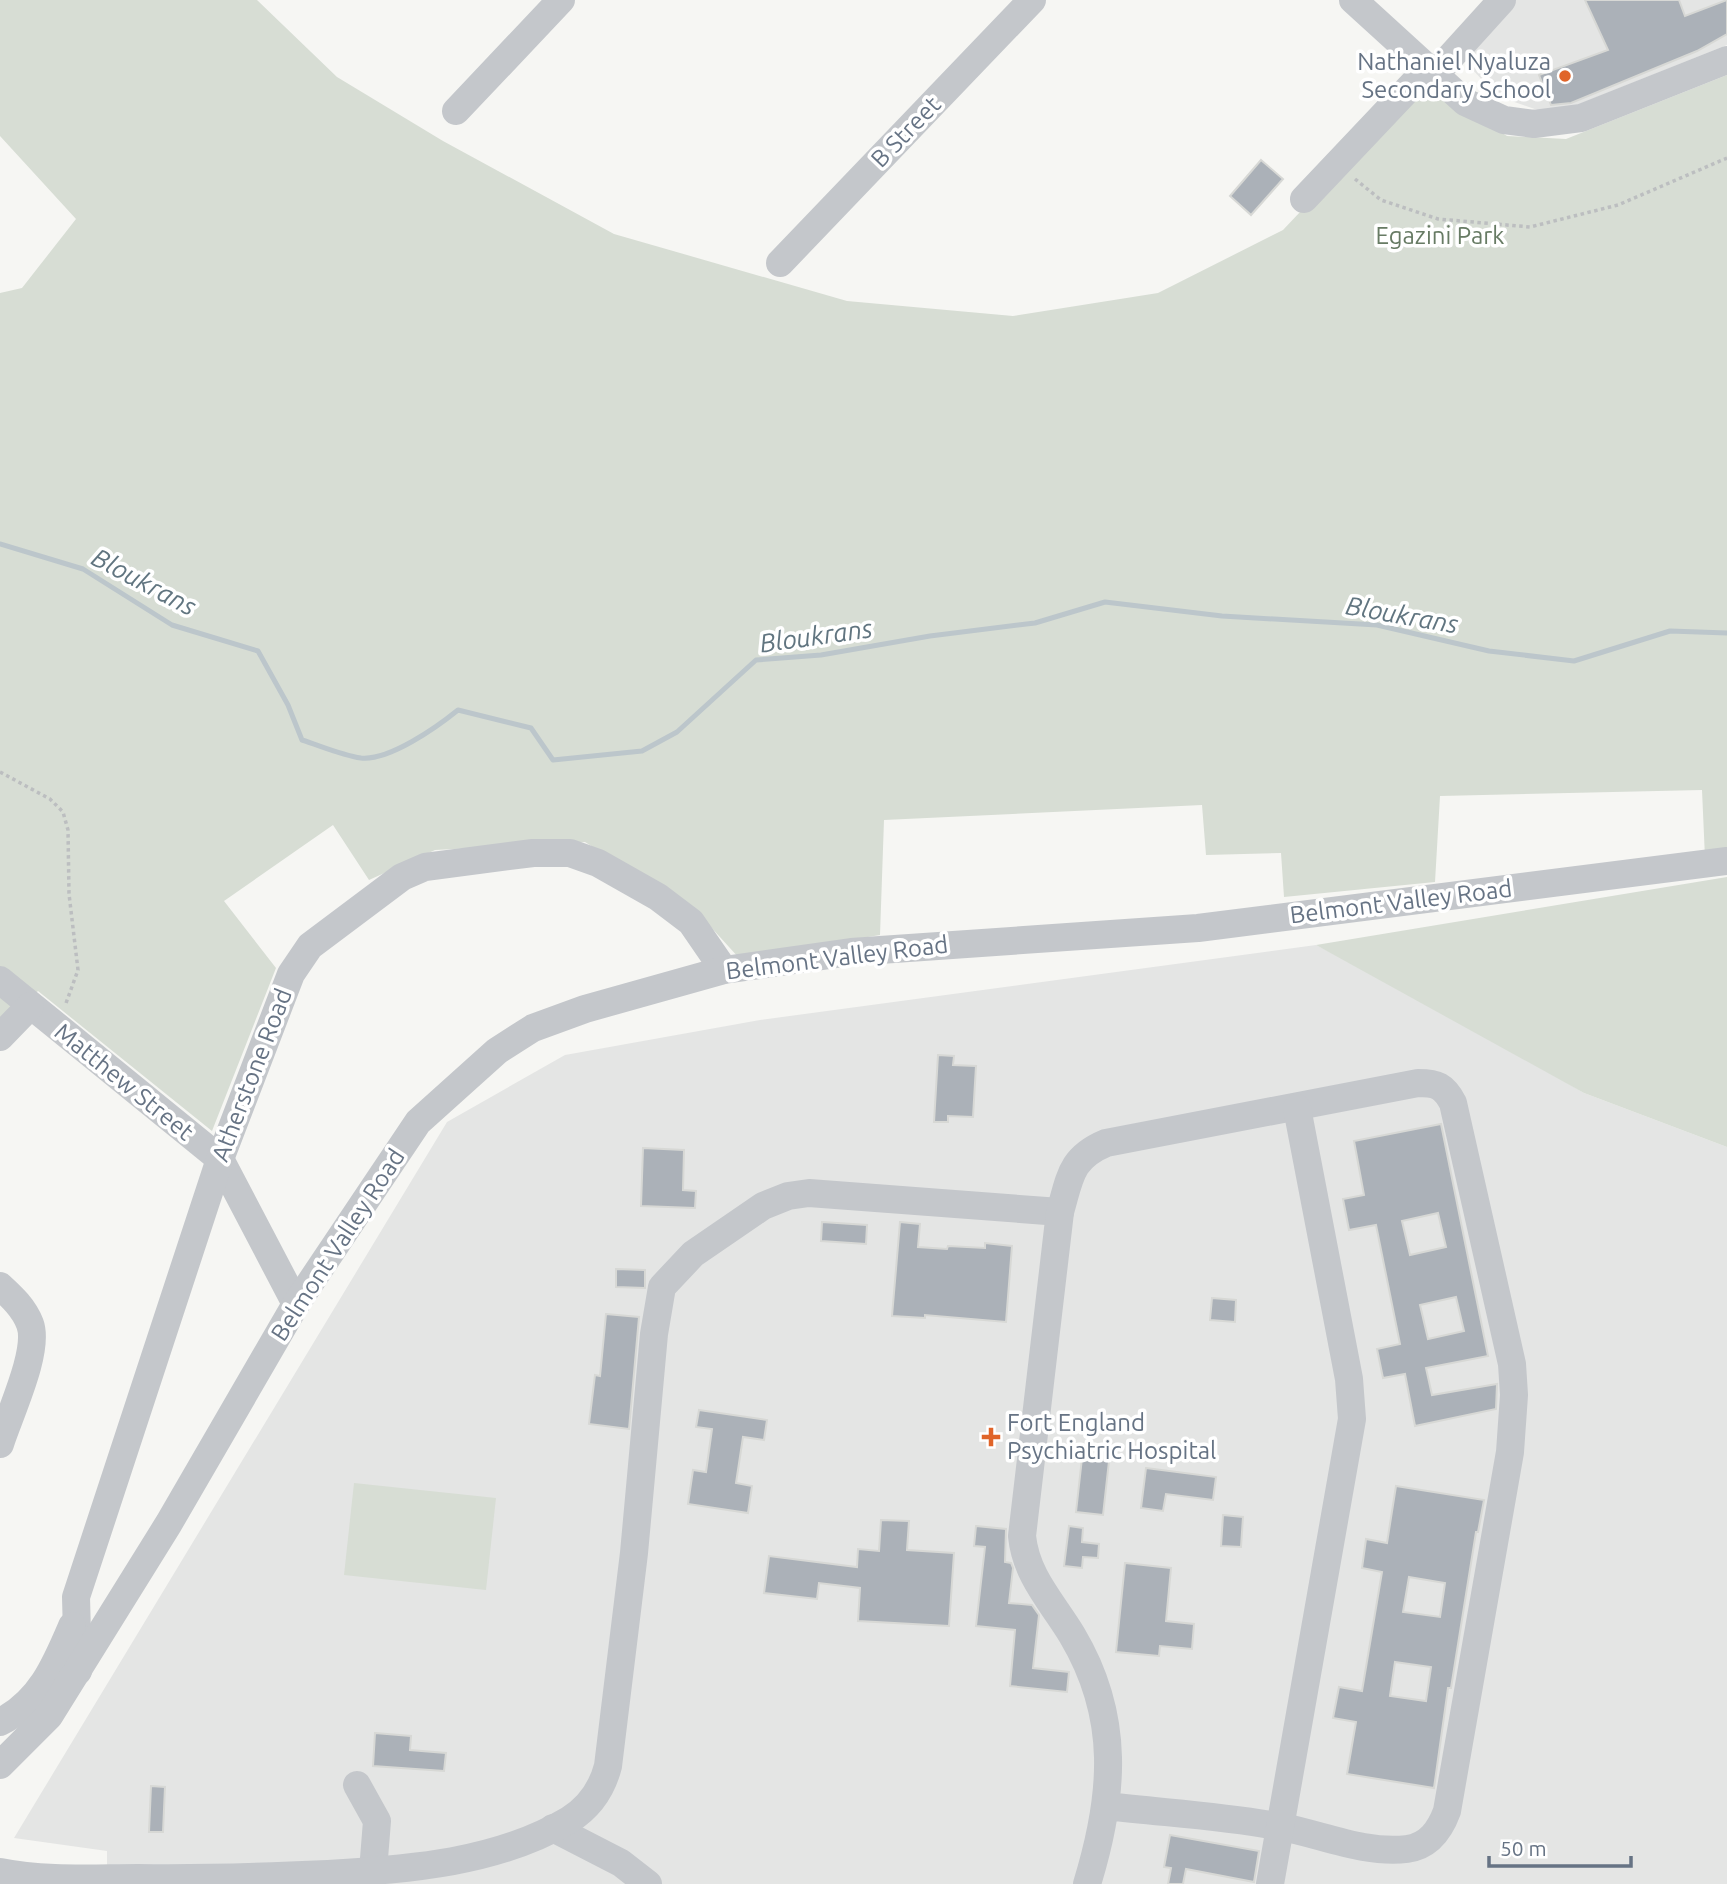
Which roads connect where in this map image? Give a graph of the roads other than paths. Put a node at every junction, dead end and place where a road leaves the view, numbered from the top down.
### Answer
1 (561, 0) edge
2 (1032, 0) edge
3 (1353, 0) edge
4 (1502, 0) edge
5 (1727, 60) edge
6 (1432, 71) junction
7 (456, 111) dead end
8 (1304, 199) dead end
9 (780, 263) dead end
10 (1727, 861) edge
11 (724, 970) junction
12 (0, 980) edge
13 (30, 1006) junction
14 (0, 1037) edge
15 (1297, 1108) junction
16 (220, 1159) junction
17 (1060, 1212) junction
18 (0, 1286) edge
19 (296, 1304) junction
20 (0, 1444) edge
21 (75, 1618) junction
22 (78, 1671) junction
23 (0, 1722) edge
24 (0, 1765) edge
25 (357, 1785) dead end
26 (1107, 1806) junction
27 (1281, 1826) junction
28 (553, 1828) junction
29 (373, 1871) junction
30 (0, 1872) edge
31 (443, 1874) edge
32 (648, 1884) edge
33 (1087, 1884) edge
34 (1270, 1884) edge

1 - 7 street
2 - 9 street, B Street
3 - 6 street
4 - 6 street
5 - 6 street
6 - 8 street
10 - 11 street, Belmont Valley Road
11 - 16 street, Atherstone Road
11 - 19 street, Belmont Valley Road
12 - 13 street, Matthew Street
13 - 14 street
13 - 16 street, Matthew Street
15 - 17 street
15 - 27 street
15 - 27 street
16 - 19 street, Matthew Street
16 - 21 street, Atherstone Road
17 - 26 street
17 - 28 street
18 - 20 street
19 - 22 street, Belmont Valley Road
21 - 22 street, Atherstone Road
21 - 23 street
22 - 24 street, Belmont Valley Road
25 - 29 street
26 - 27 street
26 - 33 street
27 - 34 street
28 - 31 street
28 - 32 street
29 - 30 street
29 - 31 street

